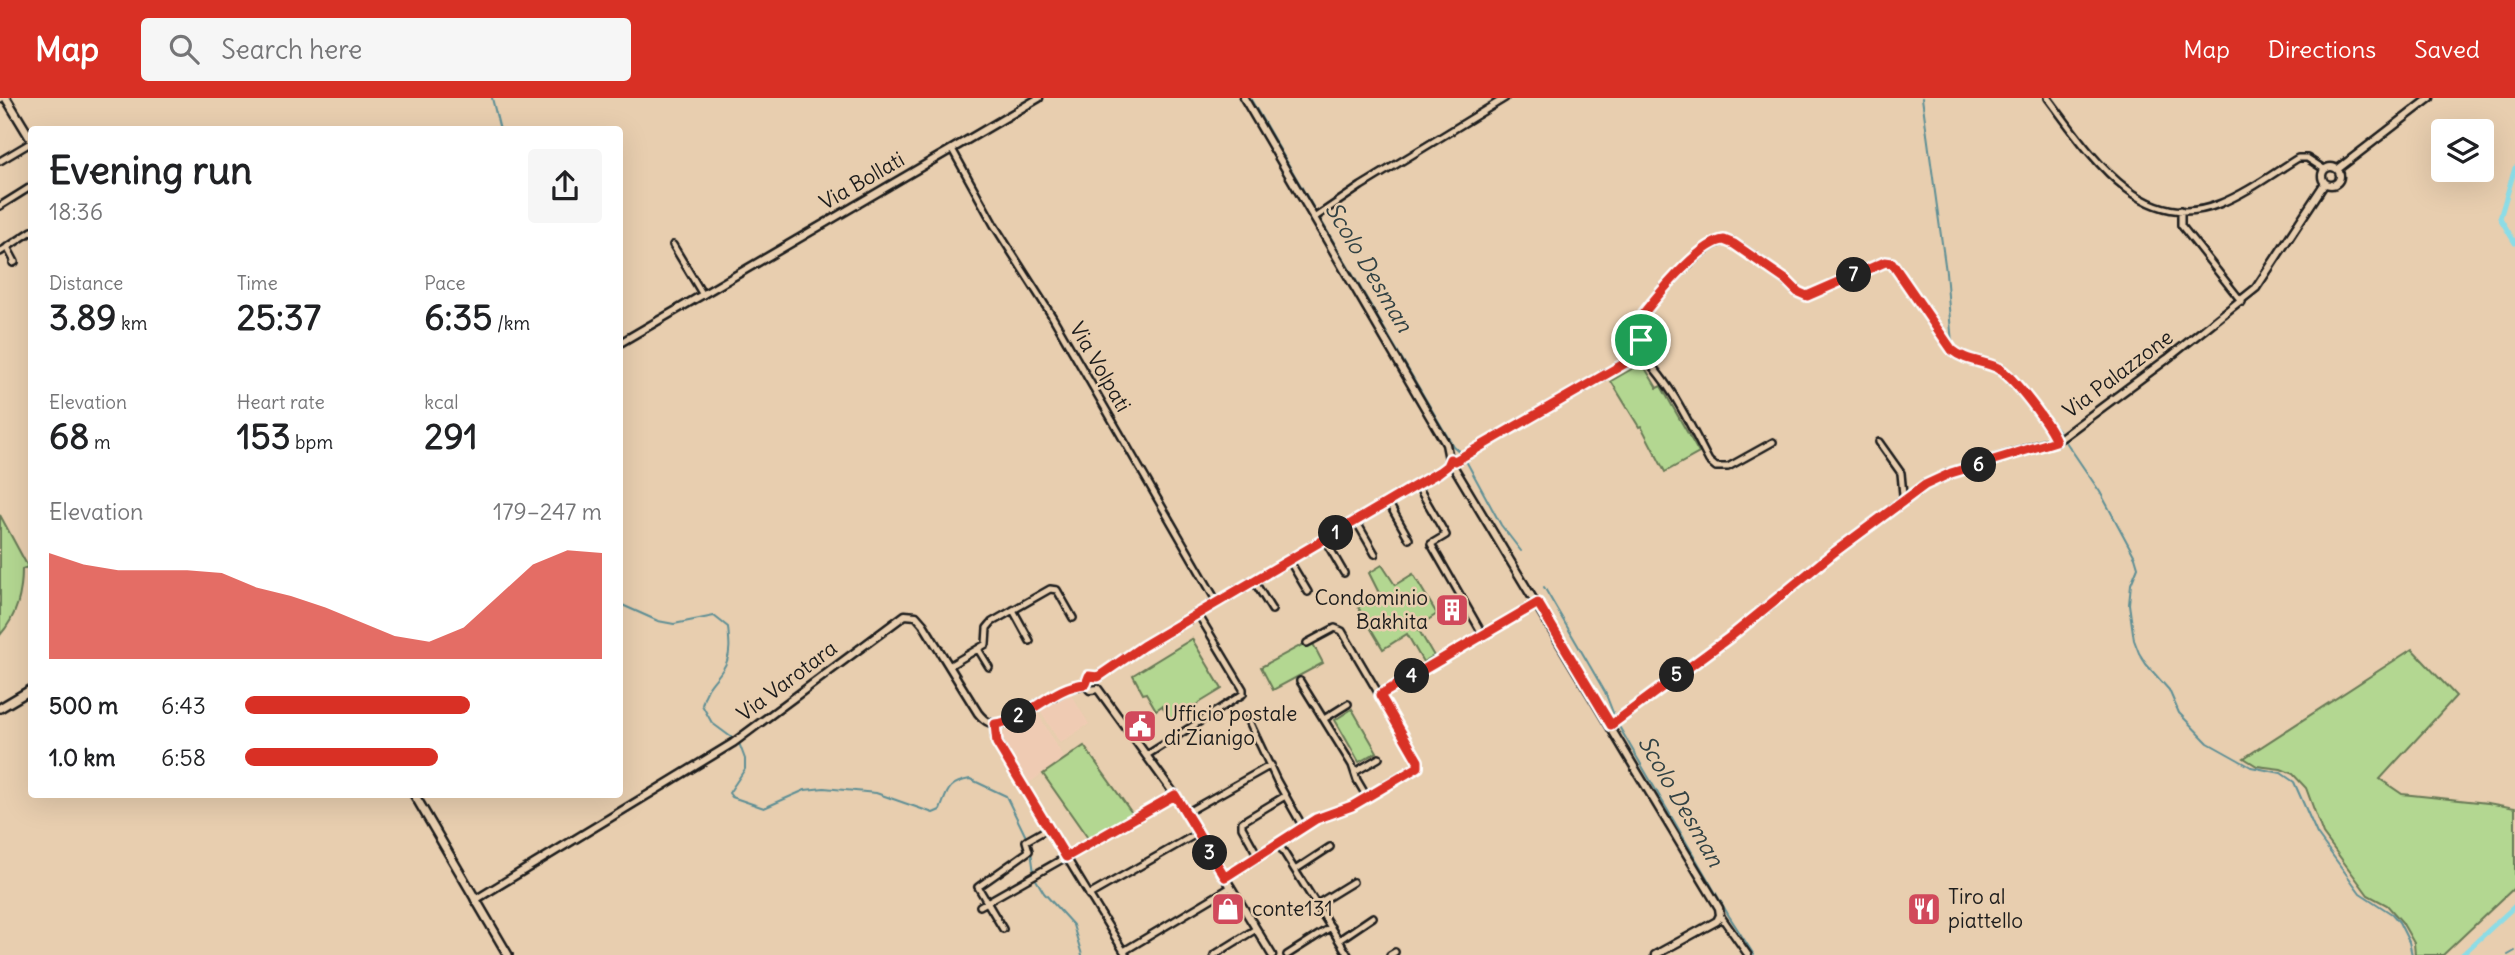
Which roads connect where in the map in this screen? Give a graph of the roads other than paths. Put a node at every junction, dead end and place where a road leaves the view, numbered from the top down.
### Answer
1 (2, 98) edge
2 (1039, 98) edge
3 (1244, 98) edge
4 (1505, 98) edge
5 (2048, 98) edge
6 (2430, 98) edge
7 (28, 136) edge
8 (28, 144) edge
9 (954, 148) junction
10 (0, 161) edge
11 (2324, 169) junction
12 (2338, 169) junction
13 (2325, 183) junction
14 (28, 188) edge
15 (0, 206) edge
16 (2181, 210) junction
17 (1317, 216) junction
18 (28, 234) edge
19 (673, 245) dead end
20 (7, 247) junction
21 (0, 252) edge
22 (13, 263) dead end
23 (703, 295) junction
24 (2242, 302) junction
25 (623, 341) edge
26 (1639, 354) junction
27 (2061, 438) junction
28 (1773, 442) dead end
29 (1878, 442) dead end
30 (1450, 459) junction
31 (1417, 485) junction
32 (1905, 499) junction
33 (1388, 502) junction
34 (1356, 521) junction
35 (1409, 539) dead end
36 (1325, 540) junction
37 (1374, 554) dead end
38 (1289, 560) junction
39 (1344, 573) dead end
40 (1254, 580) junction
41 (1308, 592) dead end
42 (1217, 602) junction
43 (1538, 603) junction
44 (1013, 610) junction
45 (1272, 610) dead end
46 (1198, 614) junction
47 (1073, 618) dead end
48 (1483, 635) junction
49 (1030, 640) dead end
50 (1307, 643) dead end
51 (978, 649) junction
52 (949, 666) junction
53 (989, 667) dead end
54 (1098, 677) junction
55 (1300, 681) dead end
56 (1086, 684) junction
57 (1098, 689) junction
58 (28, 691) edge
59 (1380, 695) junction
60 (1348, 704) dead end
61 (0, 708) edge
62 (1248, 719) dead end
63 (1324, 719) junction
64 (1614, 722) junction
65 (995, 724) junction
66 (1147, 755) junction
67 (1379, 758) dead end
68 (1271, 765) junction
69 (1355, 772) junction
70 (1175, 795) junction
71 (1285, 796) junction
72 (1367, 797) junction
73 (416, 798) edge
74 (1186, 813) junction
75 (1303, 827) junction
76 (1049, 828) junction
77 (1198, 833) junction
78 (1278, 843) junction
79 (1330, 847) dead end
80 (1258, 856) junction
81 (1066, 857) junction
82 (1295, 870) junction
83 (1225, 877) junction
84 (1353, 882) dead end
85 (1231, 887) junction
86 (1089, 895) junction
87 (475, 900) junction
88 (987, 902) junction
89 (1317, 904) junction
90 (981, 906) dead end
91 (1373, 916) dead end
92 (1718, 918) junction
93 (1331, 927) junction
94 (1003, 929) dead end
95 (1256, 929) junction
96 (1339, 940) junction
97 (1125, 953) edge
98 (508, 955) edge
99 (1214, 955) edge
100 (1272, 955) edge
101 (1287, 955) edge
102 (1348, 955) edge
103 (1655, 955) edge
104 (1748, 955) edge

1 - 7 main road
2 - 9 street, Via Bollati
3 - 17 street
4 - 17 street
5 - 16 street
6 - 12 street, Via Palazzone
8 - 10 street
9 - 23 street, Via Bollati
9 - 42 street, Via Volpati
11 - 12 street
11 - 13 street
11 - 16 street
12 - 13 street, Via Palazzone
13 - 24 street, Via Palazzone
14 - 15 street
16 - 24 street
17 - 30 street
18 - 20 street
19 - 23 street
20 - 21 street
20 - 22 street
23 - 25 street, Via Bollati
24 - 27 street, Via Palazzone
26 - 27 street
26 - 28 street
26 - 30 street
27 - 32 street, Via Palazzone
29 - 32 street
30 - 31 street
30 - 43 street
31 - 33 street
31 - 48 street
32 - 64 street, Via Palazzone
33 - 34 street
33 - 35 street
34 - 36 street
34 - 37 street
36 - 38 street
36 - 39 street
38 - 40 street
38 - 41 street
40 - 42 street
40 - 45 street
42 - 46 street
43 - 48 street
43 - 64 street
44 - 47 street
44 - 49 street
44 - 51 street
46 - 54 street
46 - 66 street
48 - 59 street
50 - 59 street
51 - 52 street
51 - 53 street
52 - 65 street, Via Varotara
52 - 87 street, Via Varotara
54 - 56 street
54 - 57 street
55 - 63 street
56 - 57 street
56 - 65 street
57 - 66 street
58 - 61 main road
59 - 72 street
60 - 63 street
62 - 68 street
63 - 69 street
64 - 92 street
65 - 76 street
66 - 70 street
67 - 69 street
68 - 71 street
68 - 74 street
69 - 72 street
70 - 74 street
70 - 81 street
71 - 75 street
71 - 80 street
72 - 75 street
73 - 87 main road
74 - 77 street
75 - 78 street
76 - 81 street
76 - 88 street
77 - 83 street
77 - 86 street
78 - 80 street
78 - 82 street
79 - 82 street
80 - 83 street
81 - 86 street
81 - 88 street
82 - 89 street
83 - 85 street
84 - 89 street
85 - 95 street
85 - 97 street
86 - 97 street
87 - 98 main road
88 - 90 street
88 - 94 street
89 - 93 street
91 - 96 street
92 - 103 street
92 - 104 street
93 - 96 street
93 - 101 street
95 - 99 street
95 - 100 street
96 - 102 street

